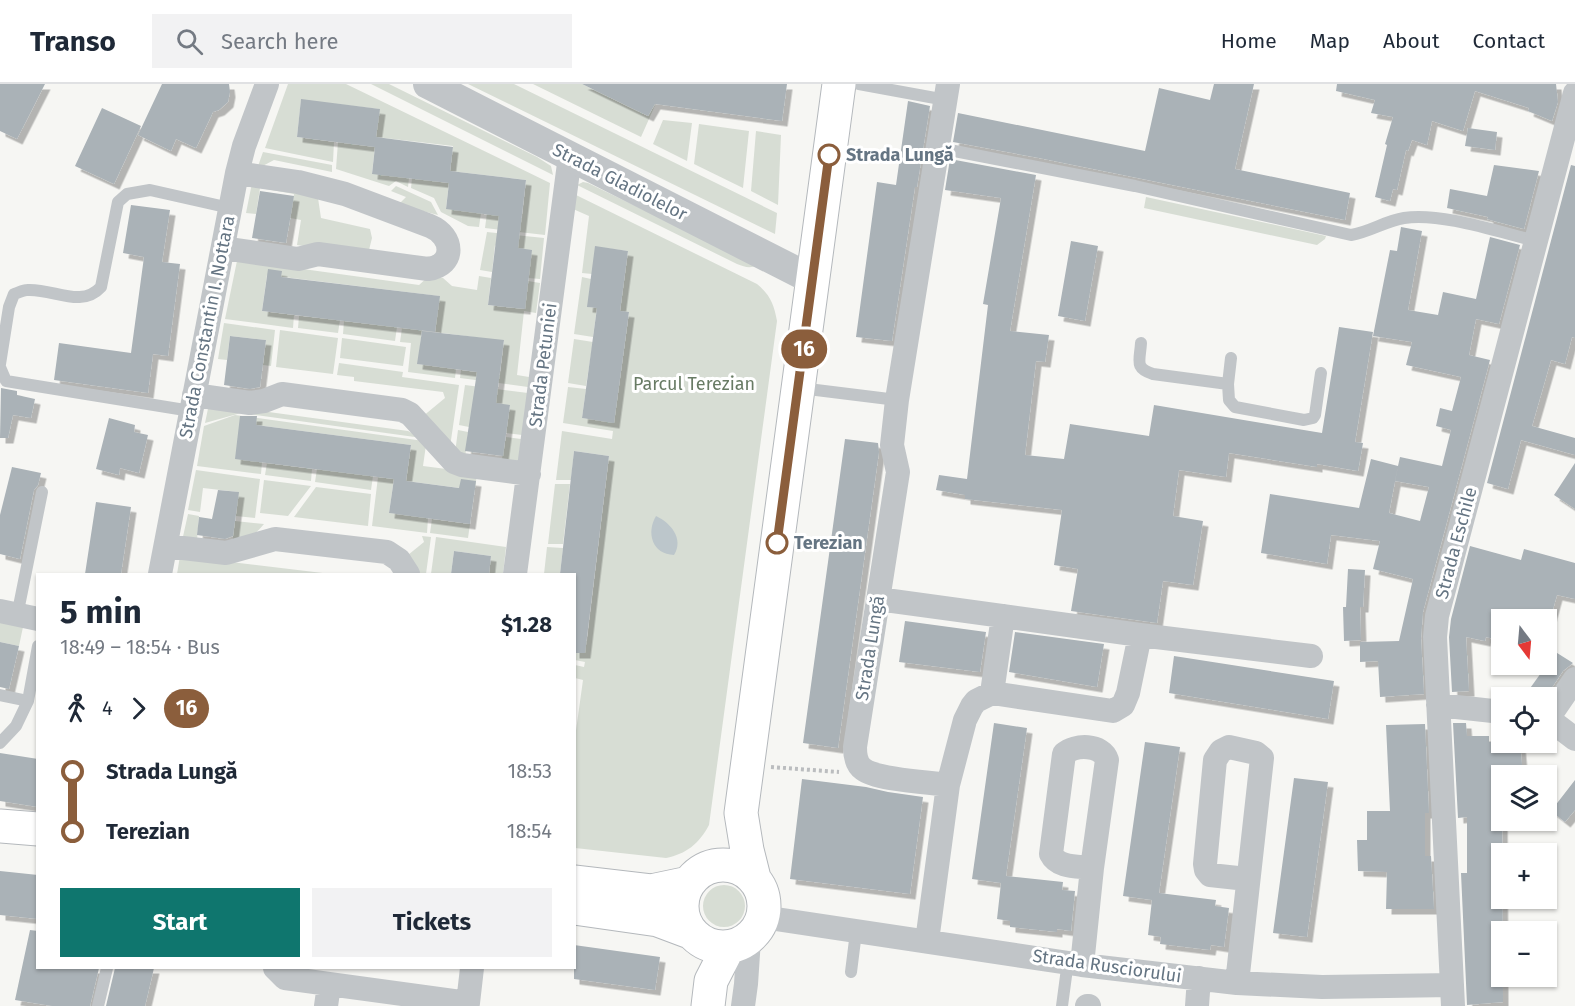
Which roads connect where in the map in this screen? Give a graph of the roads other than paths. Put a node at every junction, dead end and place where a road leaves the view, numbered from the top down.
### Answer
1 (267, 84) edge
2 (428, 84) edge
3 (839, 84) edge
4 (859, 84) edge
5 (947, 92) edge
6 (1575, 93) edge
7 (939, 148) junction
8 (570, 156) junction
9 (237, 173) junction
10 (230, 208) junction
11 (1536, 241) junction
12 (223, 248) junction
13 (813, 280) junction
14 (1142, 343) dead end
15 (1231, 358) dead end
16 (0, 365) edge
17 (1321, 373) dead end
18 (1228, 384) junction
19 (798, 387) junction
20 (897, 400) junction
21 (192, 403) junction
22 (529, 474) junction
23 (42, 492) dead end
24 (166, 546) junction
25 (160, 573) edge
26 (407, 573) edge
27 (515, 573) edge
28 (878, 598) junction
29 (18, 615) edge
30 (1003, 616) junction
31 (1140, 635) junction
32 (1311, 656) dead end
33 (36, 657) edge
34 (1575, 680) edge
35 (992, 693) junction
36 (0, 695) edge
37 (28, 701) junction
38 (1438, 705) junction
39 (1557, 705) edge
40 (1491, 711) edge
41 (1557, 724) edge
42 (1575, 739) edge
43 (0, 743) edge
44 (948, 785) junction
45 (741, 813) junction
46 (0, 826) edge
47 (36, 830) edge
48 (1092, 868) junction
49 (698, 875) junction
50 (754, 878) junction
51 (1247, 879) junction
52 (576, 882) edge
53 (576, 908) edge
54 (856, 932) junction
55 (726, 935) junction
56 (927, 941) junction
57 (1075, 963) junction
58 (107, 969) edge
59 (275, 969) edge
60 (472, 969) edge
61 (851, 972) dead end
62 (1199, 978) junction
63 (1237, 983) junction
64 (709, 994) edge
65 (327, 996) edge
66 (1453, 996) edge
67 (421, 1002) edge
68 (98, 1006) edge
69 (743, 1006) edge
70 (1062, 1006) edge
71 (1197, 1006) edge

1 - 9 street, Strada Constantin I. Nottara
2 - 8 street, Strada Gladiolelor
3 - 13 main road
4 - 5 lane
5 - 7 street, Strada Lungă
6 - 11 street, Strada Eschile
7 - 11 lane
7 - 20 street, Strada Lungă
8 - 13 street, Strada Gladiolelor
8 - 22 street, Strada Petuniei
9 - 10 street, Strada Constantin I. Nottara
9 - 12 street
10 - 12 street, Strada Constantin I. Nottara
10 - 16 lane
11 - 38 street, Strada Eschile
12 - 21 street, Strada Constantin I. Nottara
13 - 19 main road
14 - 18 lane
15 - 18 lane
16 - 21 lane
17 - 18 lane
19 - 20 lane
19 - 45 main road
20 - 28 street, Strada Lungă
21 - 22 street
21 - 24 street, Strada Constantin I. Nottara
22 - 27 street, Strada Petuniei
23 - 29 lane
24 - 25 street, Strada Constantin I. Nottara
24 - 26 street
28 - 30 street
28 - 44 street, Strada Lungă
30 - 31 street
30 - 35 street
31 - 32 street
31 - 35 street
33 - 37 lane
34 - 39 street
35 - 44 street
36 - 37 lane
37 - 43 lane
38 - 40 street
38 - 66 street, Strada Eschile
41 - 42 street
44 - 56 street
45 - 49 main road
45 - 50 main road
46 - 47 main road
48 - 48 street
48 - 57 street
49 - 50 main road
49 - 52 main road
49 - 55 main road
50 - 55 main road
51 - 51 street
51 - 63 street
53 - 55 main road, Strada Rusciorului
54 - 55 street, Strada Rusciorului
54 - 56 street, Strada Rusciorului
54 - 61 lane
55 - 64 main road
55 - 69 street
56 - 57 street, Strada Rusciorului
57 - 62 street, Strada Rusciorului
57 - 70 lane
58 - 68 lane
59 - 65 street
60 - 67 street
62 - 63 street, Strada Rusciorului
62 - 71 street
63 - 66 street, Strada Rusciorului
65 - 67 street

